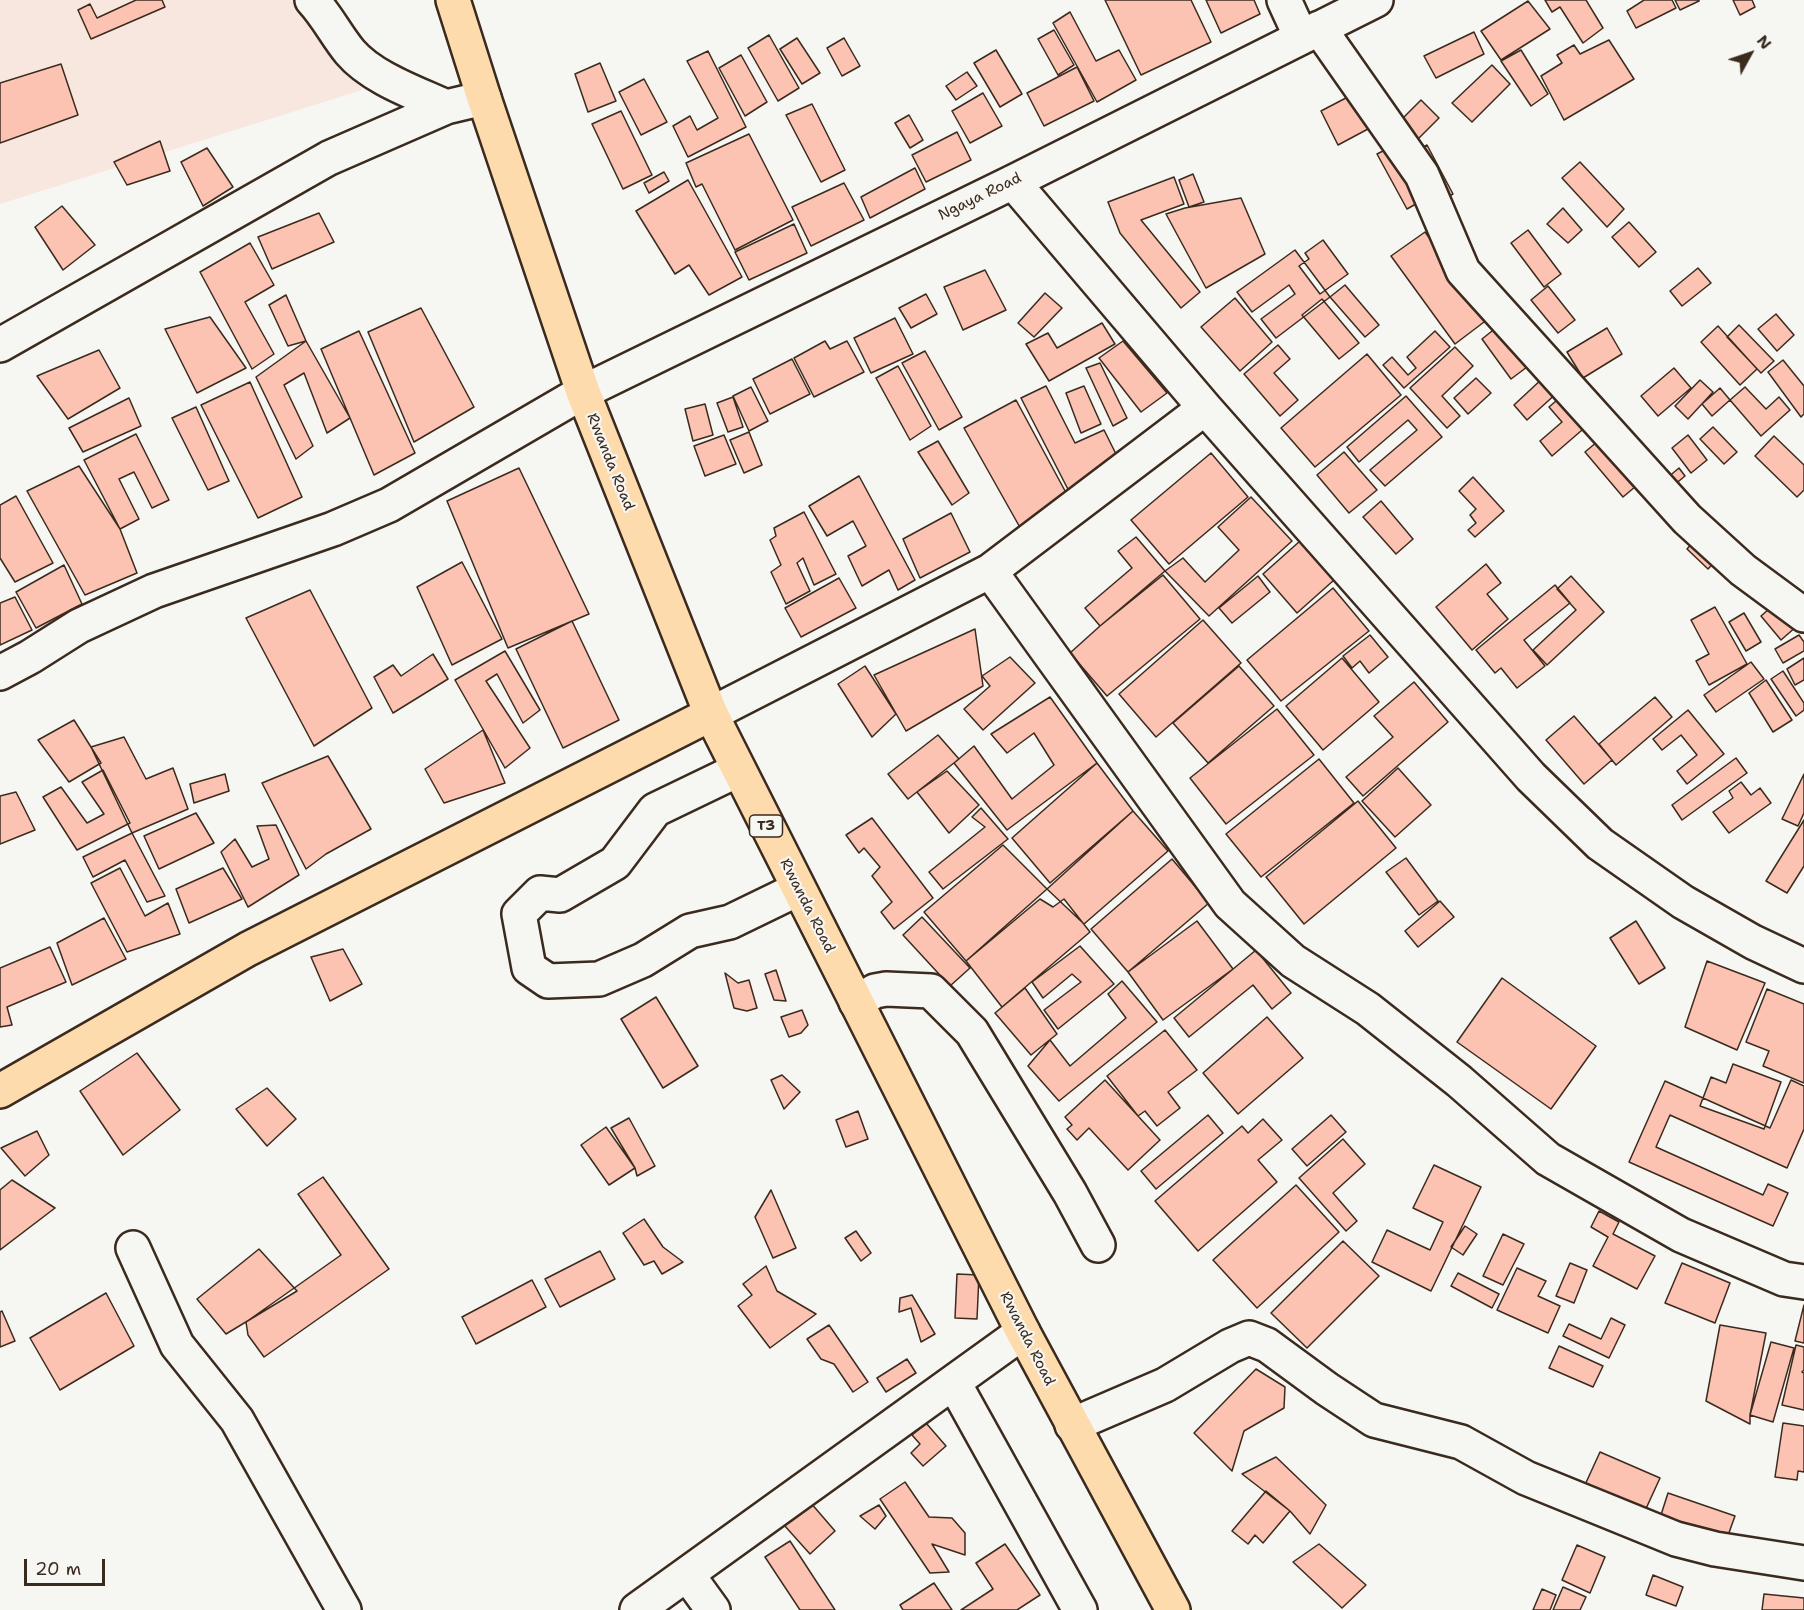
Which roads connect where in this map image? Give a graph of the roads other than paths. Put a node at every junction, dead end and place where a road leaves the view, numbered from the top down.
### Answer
1 (312, 0) edge
2 (453, 0) edge
3 (1284, 0) edge
4 (1377, 0) edge
5 (1310, 33) junction
6 (484, 98) junction
7 (446, 107) junction
8 (1013, 182) junction
9 (0, 345) edge
10 (583, 392) junction
11 (1205, 408) junction
12 (990, 571) junction
13 (1804, 615) edge
14 (0, 673) edge
15 (711, 714) junction
16 (738, 770) junction
17 (798, 890) junction
18 (1804, 966) edge
19 (856, 1002) junction
20 (0, 1091) edge
21 (1098, 1245) dead end
22 (133, 1248) dead end
23 (1804, 1282) edge
24 (1023, 1332) junction
25 (954, 1383) junction
26 (1072, 1425) junction
27 (1804, 1563) edge
28 (687, 1574) junction
29 (344, 1610) edge
30 (637, 1610) edge
31 (713, 1610) edge
32 (1080, 1610) edge
33 (1173, 1610) edge

1 - 7 street
2 - 6 main road, Rwanda Road / T3
3 - 5 street
4 - 5 street, Ngaya Road
5 - 8 street, Ngaya Road
5 - 13 street
6 - 7 street
6 - 10 main road, Rwanda Road / T3
7 - 9 street
8 - 10 street, Ngaya Road
8 - 11 street
10 - 14 street, Ngaya Road
10 - 15 main road, Rwanda Road / T3
11 - 12 street
11 - 18 street
12 - 15 street
12 - 23 street
15 - 16 main road, Rwanda Road / T3
15 - 20 main road
16 - 17 main road, Rwanda Road / T3
16 - 17 street
17 - 19 main road, Rwanda Road / T3
19 - 21 street
19 - 24 main road, Rwanda Road / T3
22 - 29 street
24 - 25 street
24 - 26 main road, Rwanda Road / T3
25 - 28 street
25 - 32 street
26 - 27 street
26 - 33 main road, Rwanda Road / T3
28 - 30 street
28 - 31 street

